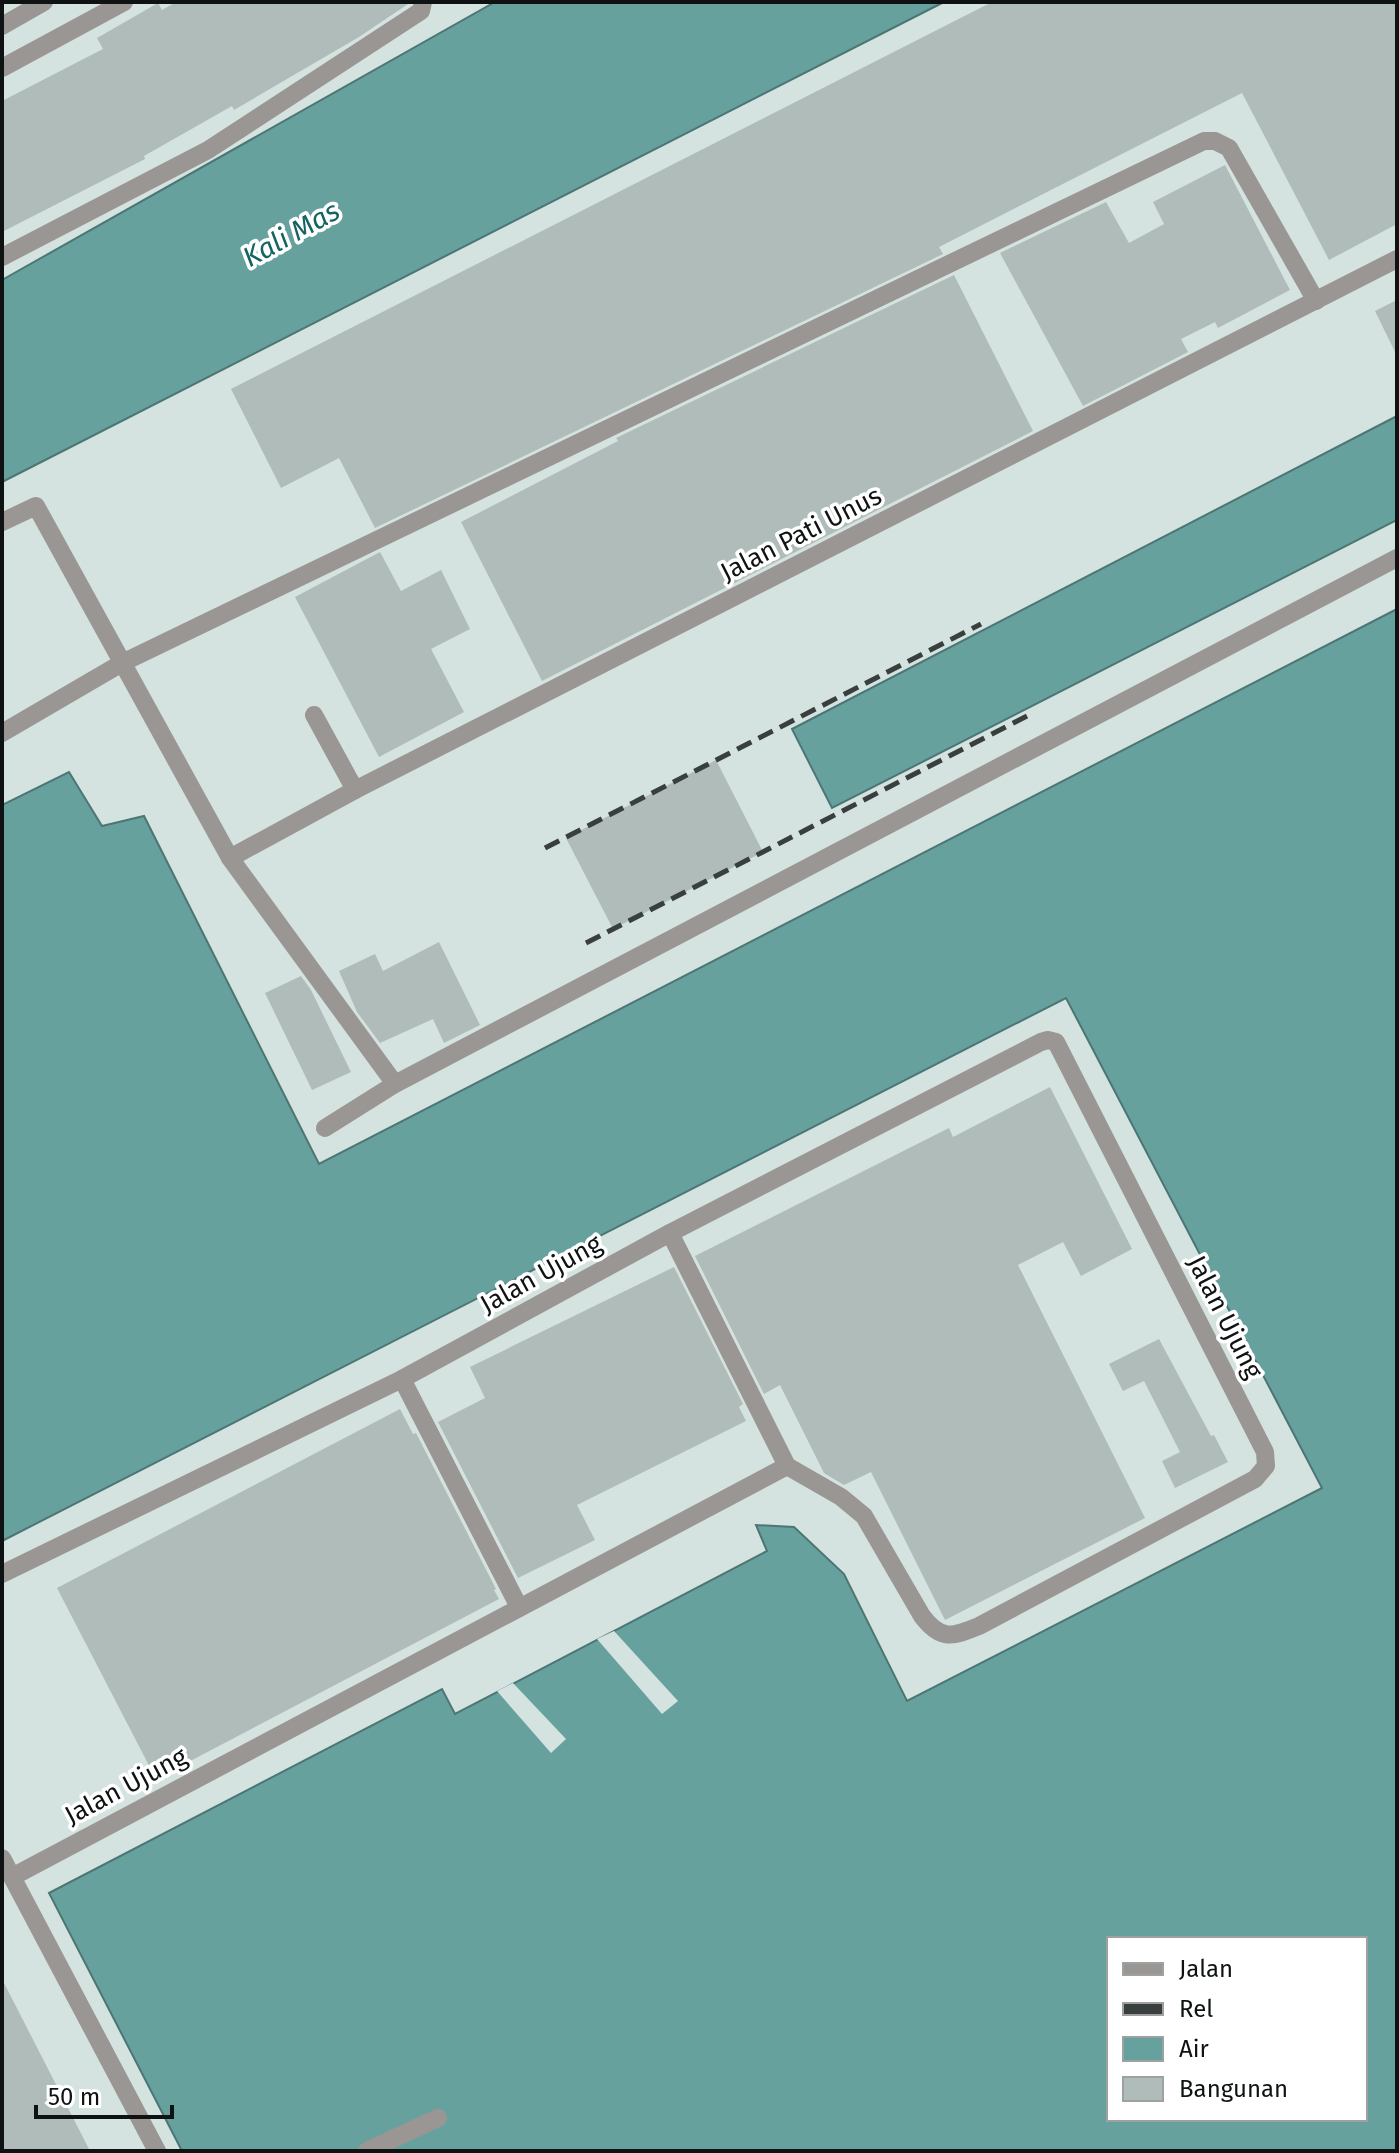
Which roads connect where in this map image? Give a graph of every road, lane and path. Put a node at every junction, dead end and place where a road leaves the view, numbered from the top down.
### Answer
1 (44, 2) edge
2 (124, 2) edge
3 (423, 2) edge
4 (2, 26) edge
5 (2, 68) edge
6 (2, 257) edge
7 (1397, 259) edge
8 (1316, 301) junction
9 (2, 522) edge
10 (1397, 558) edge
11 (122, 663) junction
12 (314, 715) dead end
13 (2, 733) edge
14 (355, 790) junction
15 (230, 858) junction
16 (395, 1084) junction
17 (325, 1128) dead end
18 (670, 1233) junction
19 (402, 1379) junction
20 (787, 1466) junction
21 (2, 1574) edge
22 (519, 1607) junction
23 (2, 1858) edge
24 (12, 1877) junction
25 (438, 2118) dead end
26 (157, 2151) edge
27 (367, 2151) edge

1 - 4 street
2 - 5 street
3 - 6 street
7 - 8 street, Jalan Pati Unus
8 - 11 street
8 - 14 street, Jalan Pati Unus
9 - 11 street
10 - 16 street
11 - 13 street
11 - 15 street
12 - 14 street
14 - 15 street, Jalan Pati Unus
15 - 16 street
16 - 17 street
18 - 19 street, Jalan Ujung
18 - 20 street
18 - 20 street, Jalan Ujung
19 - 21 street, Jalan Ujung
19 - 22 street
20 - 22 street, Jalan Ujung
22 - 24 street, Jalan Ujung
23 - 24 street
24 - 26 street
25 - 27 street

